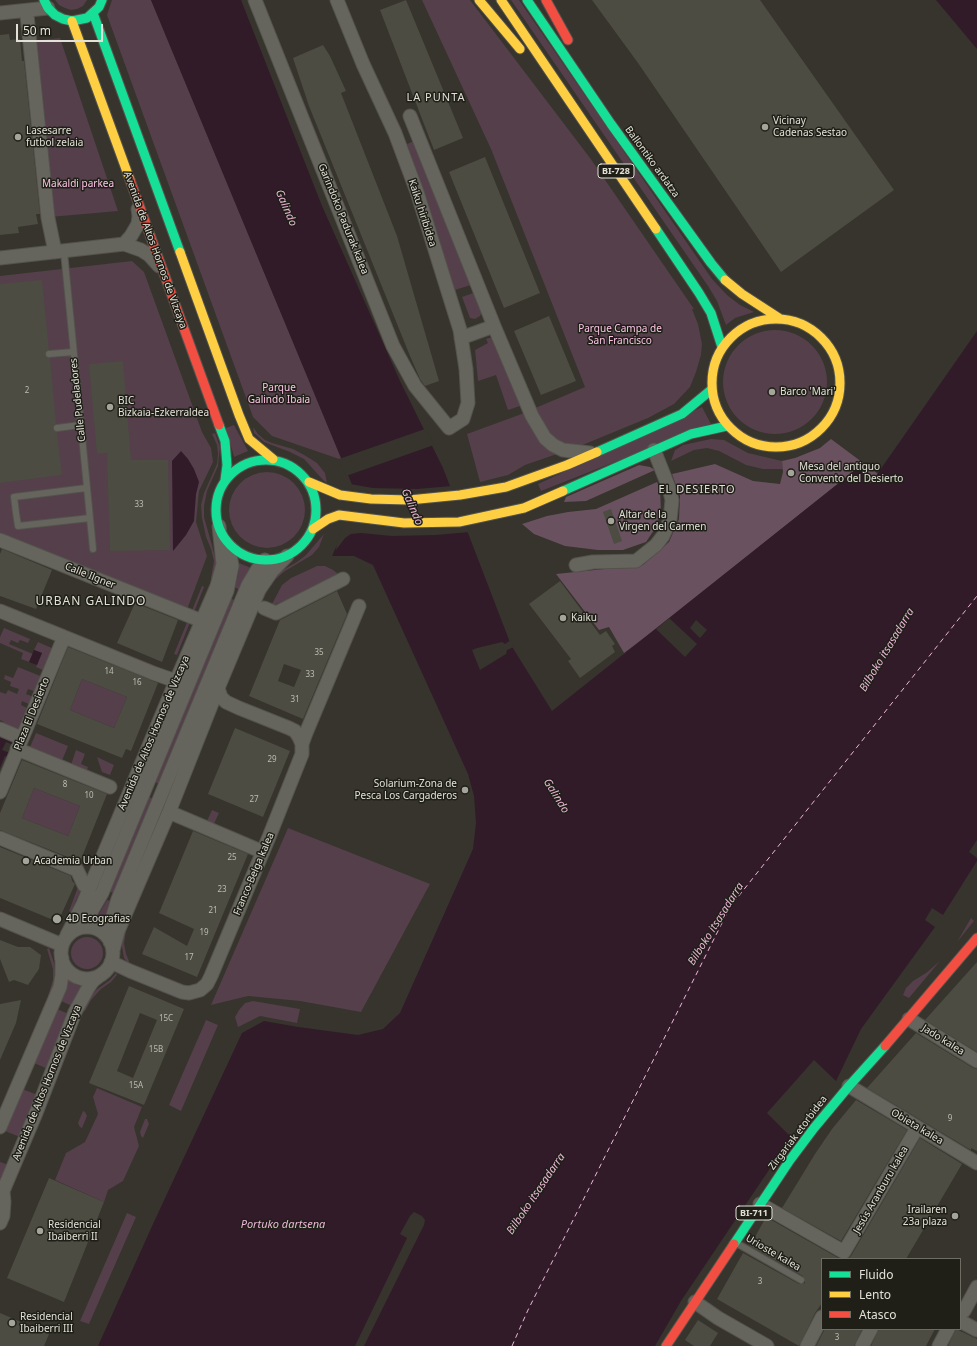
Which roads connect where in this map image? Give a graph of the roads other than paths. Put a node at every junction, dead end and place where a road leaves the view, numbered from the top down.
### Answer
1 (102, 0) edge
2 (255, 0) edge
3 (337, 0) edge
4 (479, 0) edge
5 (501, 0) edge
6 (527, 0) edge
7 (546, 0) edge
8 (46, 4) edge
9 (0, 13) edge
10 (93, 13) junction
11 (27, 15) dead end
12 (72, 21) junction
13 (525, 55) dead end
14 (535, 67) dead end
15 (410, 116) dead end
16 (611, 124) junction
17 (416, 131) junction
18 (591, 134) junction
19 (397, 139) junction
20 (136, 200) junction
21 (124, 244) junction
22 (60, 252) junction
23 (0, 258) edge
24 (161, 269) junction
25 (779, 318) junction
26 (494, 326) junction
27 (461, 338) junction
28 (722, 347) junction
29 (73, 352) junction
30 (49, 354) dead end
31 (711, 390) junction
32 (80, 424) junction
33 (727, 426) junction
34 (57, 428) dead end
35 (449, 428) joint
36 (654, 450) junction
37 (593, 453) junction
38 (273, 460) junction
39 (225, 480) junction
40 (309, 482) junction
41 (86, 488) junction
42 (90, 518) junction
43 (218, 526) junction
44 (313, 529) junction
45 (1, 540) edge
46 (228, 543) junction
47 (93, 549) dead end
48 (287, 556) junction
49 (265, 560) junction
50 (576, 565) dead end
51 (343, 579) dead end
52 (359, 606) dead end
53 (264, 608) dead end
54 (0, 611) edge
55 (202, 621) junction
56 (64, 637) junction
57 (176, 681) junction
58 (218, 688) junction
59 (0, 728) edge
60 (23, 736) junction
61 (302, 744) junction
62 (17, 749) junction
63 (110, 787) dead end
64 (0, 792) edge
65 (169, 812) junction
66 (0, 838) edge
67 (263, 852) junction
68 (84, 885) dead end
69 (0, 919) edge
70 (68, 937) junction
71 (977, 938) edge
72 (111, 951) junction
73 (972, 952) edge
74 (62, 958) junction
75 (103, 973) junction
76 (909, 1019) junction
77 (977, 1061) edge
78 (853, 1088) junction
79 (0, 1128) edge
80 (917, 1128) junction
81 (977, 1163) edge
82 (1, 1195) edge
83 (760, 1204) junction
84 (0, 1223) edge
85 (735, 1242) junction
86 (800, 1280) dead end
87 (977, 1287) edge
88 (695, 1302) junction
89 (962, 1316) edge
90 (821, 1319) edge
91 (870, 1330) edge
92 (947, 1330) edge
93 (977, 1330) edge
94 (666, 1346) edge
95 (767, 1346) edge
96 (807, 1346) edge
97 (862, 1346) edge
98 (939, 1346) edge

1 - 10 main road
2 - 35 street, Garindoko Padurak kalea
3 - 19 street, Kaiku hiribidea
4 - 13 main road
5 - 18 main road, BI-728
6 - 16 main road, Ballontiko ardatza / BI-728
7 - 16 main road
8 - 9 street
8 - 12 main road
10 - 12 main road
10 - 38 main road
11 - 22 street, Calle Pudeladores
12 - 20 main road, Avenida de Altos Hornos de Vizcaya
14 - 18 main road
15 - 17 street
16 - 25 main road, Ballontiko ardatza / BI-728
17 - 19 street
17 - 26 street
18 - 28 main road, BI-728
19 - 27 street, Kaiku hiribidea
20 - 21 street
20 - 24 main road, Avenida de Altos Hornos de Vizcaya
21 - 22 street
21 - 24 street
22 - 23 street
22 - 29 lane, Calle Pudeladores
24 - 39 main road, Avenida de Altos Hornos de Vizcaya
25 - 28 main road, Ballontiko ardatza / BI-728
25 - 33 main road, Ballontiko ardatza / BI-728
26 - 27 street
26 - 37 street
27 - 35 street, Kaiku hiribidea
28 - 31 main road, Ballontiko ardatza / BI-728
29 - 30 lane
29 - 32 lane, Calle Pudeladores
31 - 33 main road, Ballontiko ardatza / BI-728
31 - 37 main road
32 - 34 lane
32 - 41 lane, Calle Pudeladores
33 - 36 main road
36 - 44 main road
36 - 50 street
37 - 40 main road
38 - 39 main road
38 - 40 main road
39 - 43 main road
40 - 44 main road
41 - 42 lane, Calle Pudeladores
41 - 42 lane
42 - 47 lane, Calle Pudeladores
43 - 46 main road
43 - 55 street, Avenida de Altos Hornos de Vizcaya
44 - 48 main road
45 - 55 street, Calle Ilgner
46 - 49 main road
46 - 70 street, Avenida de Altos Hornos de Vizcaya
48 - 49 main road
48 - 58 street
49 - 72 street
51 - 53 street
52 - 61 street, Franco-Belga kalea
54 - 56 street
55 - 57 street, Avenida de Altos Hornos de Vizcaya
56 - 57 street
56 - 60 street, Plaza El Desierto
57 - 70 street, Avenida de Altos Hornos de Vizcaya
58 - 61 street
58 - 65 street
59 - 60 street
60 - 62 street, Plaza El Desierto
61 - 67 street, Franco-Belga kalea
62 - 63 street
62 - 64 street, Plaza El Desierto
65 - 67 street
65 - 72 street
66 - 68 street
67 - 72 street, Franco-Belga kalea
69 - 70 street
70 - 72 street
70 - 74 street
71 - 73 main road, BI-711
72 - 75 street
73 - 76 main road, Zirgariak etorbidea / BI-711
74 - 75 street
74 - 79 street
75 - 82 street, Avenida de Altos Hornos de Vizcaya
76 - 77 street, Jado kalea
76 - 78 main road, Zirgariak etorbidea / BI-711
78 - 80 street, Obieta kalea
78 - 83 main road, Zirgariak etorbidea / BI-711
80 - 81 street, Obieta kalea
80 - 83 street, Jesús Aranburu kalea
82 - 84 street
83 - 85 main road, Zirgariak etorbidea / BI-711
85 - 86 lane, Urioste kalea
85 - 88 main road, Zirgariak etorbidea / BI-711
87 - 89 street
88 - 94 main road, Zirgariak etorbidea / BI-711
88 - 95 street
89 - 93 street
90 - 96 street
91 - 97 street
92 - 98 street

